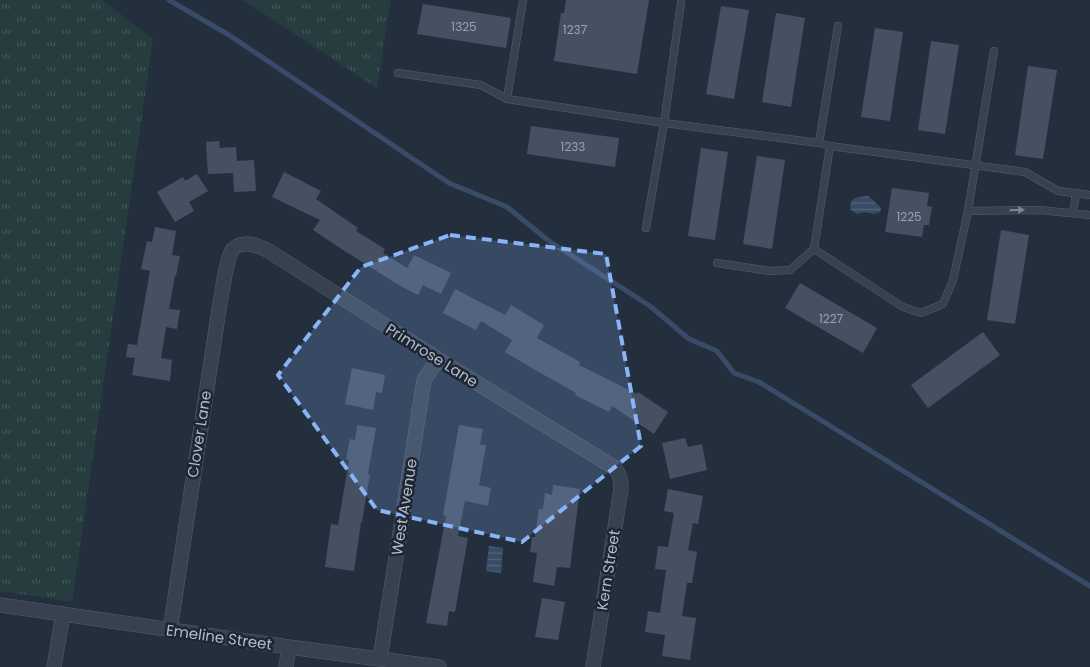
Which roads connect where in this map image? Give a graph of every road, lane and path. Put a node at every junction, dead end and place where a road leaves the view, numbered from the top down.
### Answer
1 (523, 0) edge
2 (681, 0) edge
3 (838, 26) dead end
4 (994, 51) dead end
5 (398, 73) dead end
6 (507, 99) junction
7 (664, 123) junction
8 (819, 143) junction
9 (830, 146) junction
10 (974, 165) junction
11 (1076, 193) junction
12 (1090, 196) edge
13 (968, 211) junction
14 (1073, 213) junction
15 (1090, 215) edge
16 (646, 228) dead end
17 (241, 245) joint
18 (814, 249) junction
19 (717, 263) dead end
20 (438, 359) junction
21 (619, 474) joint
22 (0, 605) edge
23 (63, 614) junction
24 (170, 630) junction
25 (289, 647) junction
26 (380, 659) junction
27 (361, 662) edge
28 (54, 667) edge
29 (286, 667) edge
30 (439, 667) edge
31 (593, 667) edge

1 - 6 lane
2 - 7 lane
3 - 8 lane
4 - 10 lane
5 - 6 lane
6 - 7 lane
7 - 8 lane
7 - 16 lane
8 - 9 lane
9 - 10 lane
9 - 18 lane
10 - 11 lane
10 - 13 lane
11 - 12 lane
11 - 14 lane
13 -> 14 lane
13 - 18 lane
14 - 15 lane
17 - 20 street, Primrose Lane
17 - 24 street, Clover Lane
18 - 19 lane
20 - 21 street, Primrose Lane
20 - 26 street, West Avenue
21 - 31 street, Kern Street
22 - 23 street, Emeline Street
23 - 24 street, Emeline Street
23 - 28 street
24 - 25 street, Emeline Street
25 - 27 street, Emeline Street
25 - 29 street
26 - 27 street, Emeline Street
26 - 30 street, Emeline Street

